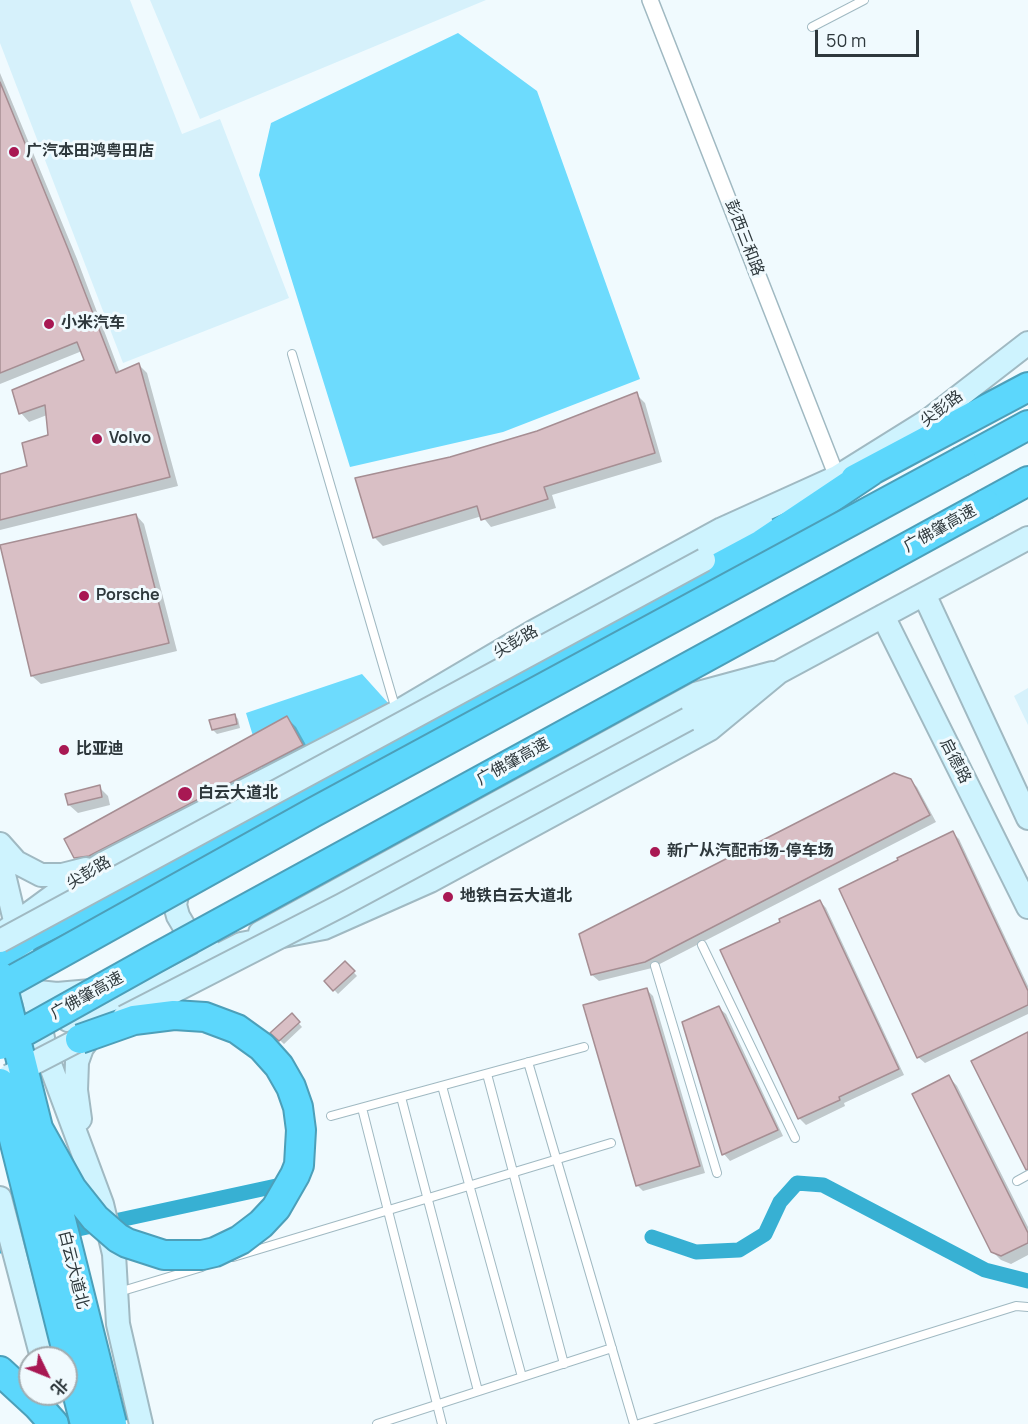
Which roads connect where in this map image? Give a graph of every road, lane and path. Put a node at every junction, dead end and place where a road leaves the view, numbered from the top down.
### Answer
1 (650, 0) edge
2 (864, 0) edge
3 (812, 27) dead end
4 (1028, 343) edge
5 (292, 354) dead end
6 (1028, 387) edge
7 (1028, 425) edge
8 (871, 471) junction
9 (837, 477) junction
10 (1028, 481) edge
11 (1028, 538) edge
12 (704, 560) junction
13 (924, 594) junction
14 (883, 616) junction
15 (779, 672) junction
16 (399, 711) junction
17 (1028, 818) edge
18 (217, 840) junction
19 (0, 844) edge
20 (0, 858) edge
21 (102, 864) junction
22 (1028, 907) edge
23 (0, 936) edge
24 (0, 941) edge
25 (241, 944) junction
26 (702, 945) dead end
27 (0, 954) edge
28 (655, 966) dead end
29 (0, 977) edge
30 (162, 985) junction
31 (0, 987) edge
32 (0, 1027) edge
33 (22, 1036) edge
34 (81, 1039) junction
35 (0, 1040) edge
36 (584, 1047) dead end
37 (528, 1062) junction
38 (486, 1074) junction
39 (3, 1080) edge
40 (442, 1086) junction
41 (401, 1097) junction
42 (362, 1108) junction
43 (331, 1116) dead end
44 (39, 1131) junction
45 (795, 1138) dead end
46 (611, 1143) dead end
47 (557, 1160) junction
48 (87, 1162) junction
49 (513, 1173) junction
50 (717, 1173) dead end
51 (1028, 1175) edge
52 (1017, 1180) dead end
53 (470, 1186) junction
54 (428, 1199) junction
55 (2, 1204) edge
56 (388, 1211) junction
57 (226, 1260) dead end
58 (215, 1263) dead end
59 (115, 1293) junction
60 (1028, 1307) edge
61 (39, 1346) edge
62 (612, 1348) junction
63 (564, 1364) junction
64 (0, 1371) edge
65 (522, 1377) junction
66 (478, 1391) junction
67 (436, 1405) junction
68 (52, 1406) edge
69 (55, 1424) edge
70 (85, 1424) edge
71 (112, 1424) edge
72 (141, 1424) edge
73 (377, 1424) edge
74 (442, 1424) edge
75 (634, 1424) edge
76 (639, 1424) edge

1 - 9 street, 彭西三和路
2 - 3 lane
4 - 9 street, 尖彭路
5 - 16 lane
6 - 8 highway
7 - 31 highway, bridge
8 - 12 highway
8 - 18 highway
9 - 12 street
9 - 16 street, 尖彭路
10 - 33 highway, 广佛肇高速, bridge
11 - 13 street
12 - 24 street, bridge
13 - 14 street
13 - 17 street
14 - 15 street
14 - 22 street, 启德路
15 - 25 street
15 - 25 street
15 - 34 street, bridge
16 - 21 street, 尖彭路
18 - 25 street
18 - 27 highway
19 - 21 street
20 - 33 street
21 - 23 street, 尖彭路
25 - 30 street
26 - 45 lane
28 - 50 lane
29 - 30 street
29 - 44 highway, 白云大道北, bridge
30 - 33 street
30 - 48 street
32 - 33 street
33 - 35 street
33 - 48 street
34 - 39 street, bridge
34 - 44 highway, bridge
36 - 37 lane
37 - 38 lane
37 - 47 lane
38 - 40 lane
38 - 49 lane
39 - 70 highway, 白云大道北, bridge
40 - 41 lane
40 - 53 lane
41 - 42 lane
41 - 54 lane
42 - 43 lane
42 - 56 lane
44 - 71 highway, 白云大道北, bridge
46 - 47 lane
47 - 49 lane
47 - 62 lane
48 - 55 street
48 - 59 street, bridge
49 - 53 lane
49 - 63 lane
51 - 52 lane
53 - 54 lane
53 - 65 lane
54 - 56 lane
54 - 66 lane
55 - 61 street
56 - 57 lane
56 - 67 lane
58 - 59 lane
59 - 72 street
60 - 76 lane
62 - 63 lane
62 - 75 lane
63 - 65 lane
64 - 69 highway
65 - 66 lane
66 - 67 lane
67 - 73 lane
67 - 74 lane
68 - 69 street

